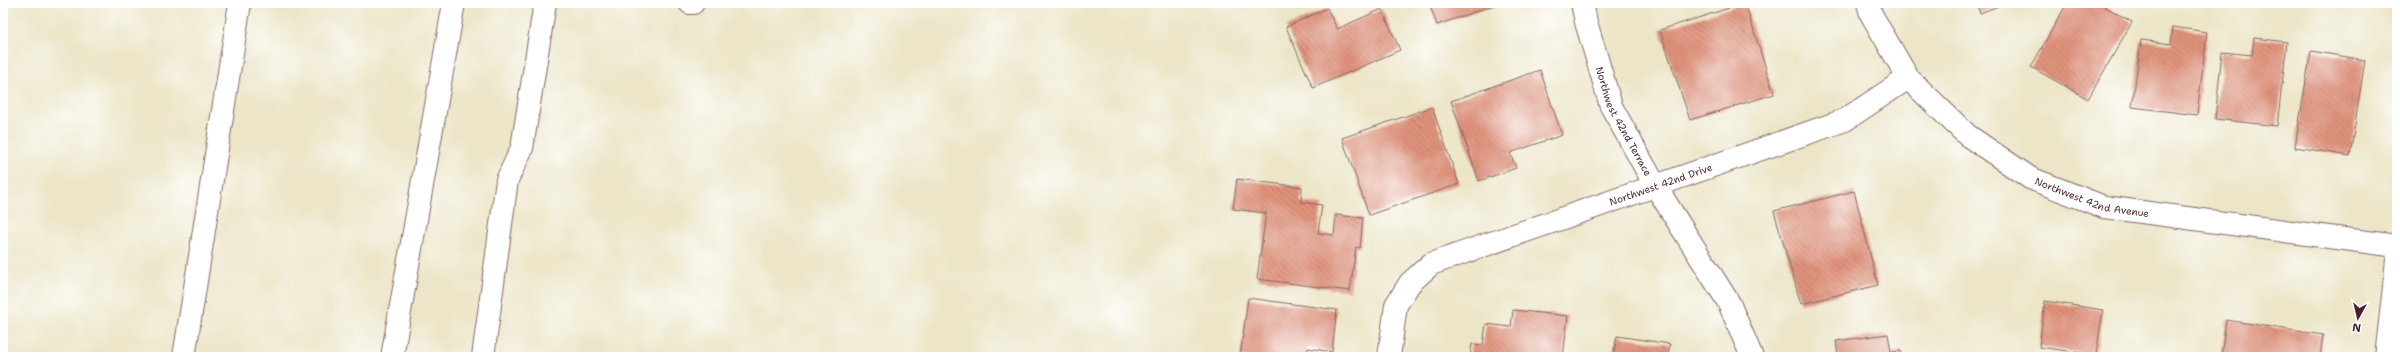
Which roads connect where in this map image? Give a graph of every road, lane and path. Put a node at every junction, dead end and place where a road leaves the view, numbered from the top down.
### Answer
1 (240, 3) edge
2 (454, 3) edge
3 (545, 3) edge
4 (1582, 3) edge
5 (1868, 3) edge
6 (1908, 78) junction
7 (1656, 187) junction
8 (2397, 246) edge
9 (2397, 260) edge
10 (184, 357) edge
11 (392, 357) edge
12 (483, 357) edge
13 (1389, 357) edge
14 (1752, 357) edge
15 (2386, 357) edge

1 - 10 street
2 - 11 street
3 - 12 street
4 - 7 street, Northwest 42nd Terrace
5 - 6 street, Northwest 42nd Avenue
6 - 7 street, Northwest 42nd Drive
6 - 8 street, Northwest 42nd Avenue
7 - 13 street, Northwest 42nd Drive
7 - 14 street, Northwest 42nd Terrace
9 - 15 street

